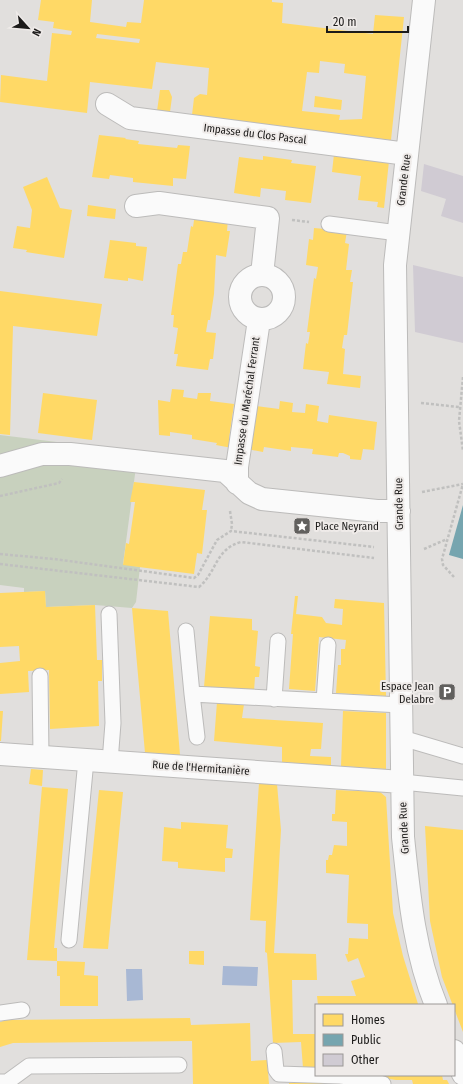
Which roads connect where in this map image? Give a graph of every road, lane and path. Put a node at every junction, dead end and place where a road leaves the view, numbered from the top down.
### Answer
1 (424, 0) edge
2 (107, 104) dead end
3 (407, 154) junction
4 (136, 206) dead end
5 (268, 218) junction
6 (329, 224) joint
7 (398, 233) junction
8 (262, 275) junction
9 (259, 320) junction
10 (463, 377) edge
11 (397, 400) junction
12 (459, 407) junction
13 (463, 451) edge
14 (0, 466) edge
15 (237, 483) junction
16 (463, 484) edge
17 (398, 504) junction
18 (380, 544) dead end
19 (0, 554) edge
20 (399, 561) junction
21 (0, 564) edge
22 (454, 577) dead end
23 (109, 614) dead end
24 (186, 631) dead end
25 (278, 641) dead end
26 (328, 645) dead end
27 (40, 676) dead end
28 (192, 694) junction
29 (274, 698) junction
30 (324, 701) junction
31 (401, 705) junction
32 (197, 737) dead end
33 (402, 738) junction
34 (0, 754) edge
35 (463, 756) edge
36 (41, 757) junction
37 (86, 760) junction
38 (110, 762) junction
39 (402, 782) junction
40 (463, 788) edge
41 (69, 940) dead end
42 (436, 1004) edge
43 (22, 1010) dead end
44 (0, 1013) edge
45 (274, 1051) dead end
46 (455, 1054) edge
47 (179, 1065) dead end
48 (463, 1074) edge
49 (315, 1075) edge
50 (340, 1076) edge
51 (0, 1082) edge
52 (463, 1083) edge
53 (384, 1084) edge
54 (458, 1084) edge

1 - 3 street, Grande Rue
2 - 3 street, Impasse du Clos Pascal
3 - 7 street, Grande Rue
4 - 5 street
5 - 6 path
5 - 8 street
6 - 7 lane
7 - 11 street, Grande Rue
8 - 9 street
8 - 9 street
9 - 15 street, Impasse du Maréchal Ferrant
10 - 12 path
11 - 12 path
11 - 17 street, Grande Rue
12 - 13 path
14 - 15 street
15 - 17 street
16 - 17 path
16 - 22 path
17 - 20 street, Grande Rue
18 - 19 path
20 - 21 path
20 - 31 street, Grande Rue
23 - 38 lane
24 - 28 lane
25 - 29 lane
26 - 30 lane
27 - 36 lane
28 - 29 lane
28 - 32 lane
29 - 30 lane
30 - 31 lane
31 - 33 street, Grande Rue
33 - 35 lane
33 - 39 street, Grande Rue
34 - 36 street, Rue de l'Hermitanière
36 - 37 street, Rue de l'Hermitanière
37 - 38 street, Rue de l'Hermitanière
37 - 41 lane
38 - 39 street, Rue de l'Hermitanière
39 - 40 lane
39 - 42 street, Grande Rue
43 - 44 lane
45 - 49 lane
46 - 48 street
47 - 51 lane
50 - 53 lane
52 - 54 lane

